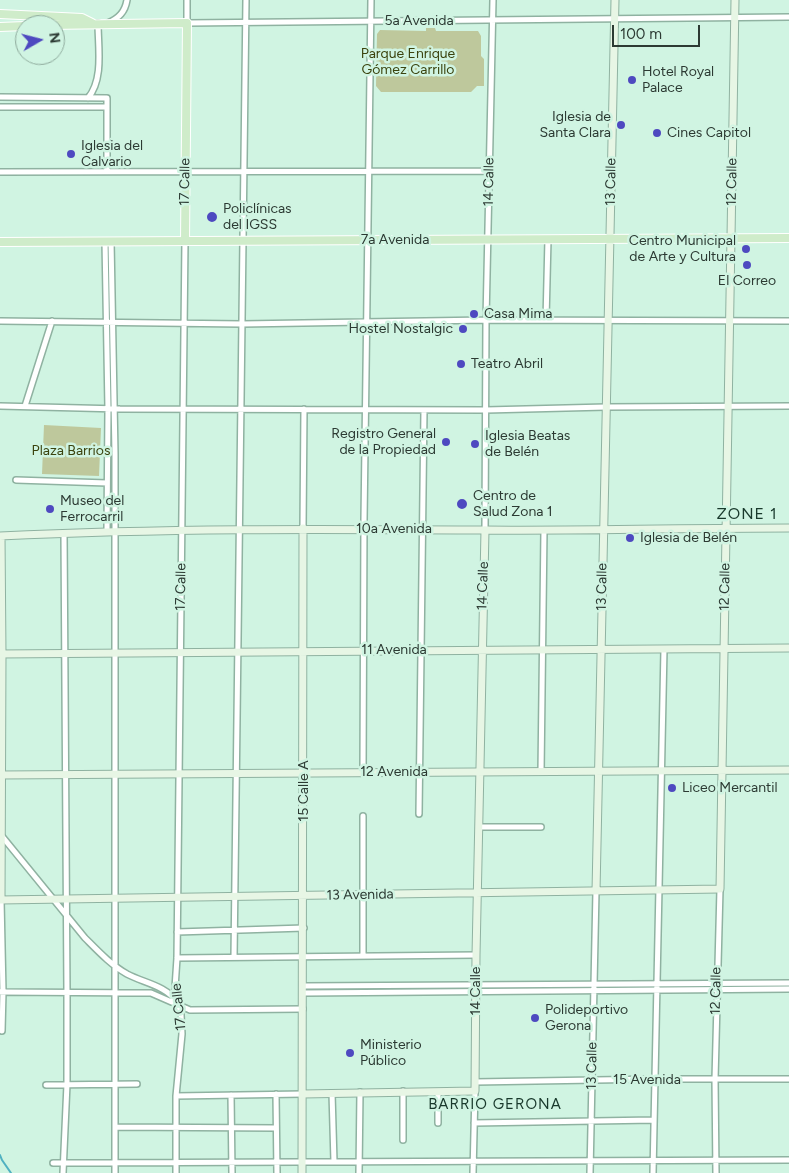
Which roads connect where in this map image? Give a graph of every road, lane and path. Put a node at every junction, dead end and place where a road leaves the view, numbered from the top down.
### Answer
1 (127, 0) edge
2 (187, 0) edge
3 (246, 0) edge
4 (371, 0) edge
5 (493, 0) edge
6 (614, 0) edge
7 (735, 0) edge
8 (0, 14) edge
9 (734, 17) junction
10 (789, 17) edge
11 (614, 19) junction
12 (371, 21) junction
13 (493, 21) junction
14 (96, 23) junction
15 (108, 23) junction
16 (187, 23) junction
17 (246, 23) junction
18 (65, 24) edge
19 (15, 26) edge
20 (0, 27) edge
21 (0, 97) edge
22 (88, 98) junction
23 (0, 106) edge
24 (107, 107) junction
25 (185, 171) junction
26 (244, 171) junction
27 (368, 171) junction
28 (490, 171) junction
29 (0, 172) edge
30 (107, 172) junction
31 (731, 238) junction
32 (789, 238) edge
33 (488, 239) junction
34 (548, 239) junction
35 (610, 239) junction
36 (368, 240) junction
37 (108, 241) junction
38 (184, 241) junction
39 (243, 241) junction
40 (0, 242) edge
41 (486, 320) junction
42 (546, 320) junction
43 (608, 320) junction
44 (0, 321) edge
45 (52, 321) junction
46 (106, 321) junction
47 (113, 321) junction
48 (729, 321) junction
49 (789, 321) edge
50 (184, 322) junction
51 (366, 322) junction
52 (242, 324) junction
53 (0, 406) edge
54 (25, 406) junction
55 (606, 406) junction
56 (728, 406) junction
57 (789, 406) edge
58 (304, 408) junction
59 (108, 409) junction
60 (114, 409) junction
61 (241, 409) junction
62 (365, 409) junction
63 (183, 410) junction
64 (424, 410) junction
65 (486, 410) junction
66 (16, 480) dead end
67 (107, 483) junction
68 (303, 528) junction
69 (726, 528) junction
70 (789, 528) edge
71 (240, 529) junction
72 (604, 529) junction
73 (115, 530) junction
74 (181, 530) junction
75 (364, 530) junction
76 (423, 530) junction
77 (485, 530) junction
78 (544, 530) junction
79 (106, 531) junction
80 (64, 533) junction
81 (0, 536) edge
82 (664, 648) junction
83 (724, 648) junction
84 (789, 648) edge
85 (542, 649) junction
86 (601, 649) junction
87 (420, 650) junction
88 (481, 650) junction
89 (303, 651) junction
90 (364, 651) junction
91 (116, 652) junction
92 (180, 652) junction
93 (238, 652) junction
94 (65, 653) junction
95 (1, 654) edge
96 (722, 770) junction
97 (789, 770) edge
98 (599, 771) junction
99 (661, 771) junction
100 (419, 772) junction
101 (480, 772) junction
102 (541, 772) junction
103 (363, 773) junction
104 (178, 774) junction
105 (237, 774) junction
106 (304, 774) junction
107 (1, 775) edge
108 (65, 775) junction
109 (115, 775) junction
110 (419, 814) dead end
111 (363, 816) dead end
112 (541, 827) dead end
113 (478, 828) junction
114 (0, 834) edge
115 (720, 889) junction
116 (659, 890) junction
117 (596, 891) junction
118 (477, 893) junction
119 (363, 895) junction
120 (304, 896) junction
121 (235, 897) junction
122 (177, 898) junction
123 (66, 899) junction
124 (115, 899) junction
125 (0, 900) edge
126 (54, 900) junction
127 (66, 914) junction
128 (304, 928) junction
129 (235, 930) junction
130 (177, 932) junction
131 (476, 955) junction
132 (363, 956) junction
133 (234, 957) junction
134 (304, 957) junction
135 (177, 958) junction
136 (116, 966) junction
137 (789, 983) edge
138 (657, 987) junction
139 (716, 987) junction
140 (476, 988) junction
141 (594, 988) junction
142 (304, 989) junction
143 (789, 989) edge
144 (1, 992) edge
145 (67, 993) junction
146 (116, 993) junction
147 (178, 1003) junction
148 (303, 1009) junction
149 (2, 1031) dead end
150 (656, 1079) junction
151 (715, 1079) junction
152 (789, 1079) edge
153 (592, 1080) junction
154 (475, 1082) junction
155 (66, 1084) junction
156 (116, 1084) junction
157 (137, 1084) dead end
158 (46, 1085) dead end
159 (403, 1091) junction
160 (475, 1091) junction
161 (360, 1092) junction
162 (438, 1092) junction
163 (332, 1093) junction
164 (276, 1094) junction
165 (302, 1094) junction
166 (231, 1095) junction
167 (176, 1096) junction
168 (654, 1120) junction
169 (591, 1121) junction
170 (438, 1123) dead end
171 (474, 1123) junction
172 (116, 1127) junction
173 (176, 1128) junction
174 (232, 1128) junction
175 (276, 1128) junction
176 (403, 1140) dead end
177 (590, 1160) junction
178 (653, 1160) junction
179 (716, 1160) junction
180 (789, 1160) edge
181 (474, 1161) junction
182 (232, 1162) junction
183 (277, 1162) junction
184 (302, 1162) junction
185 (334, 1162) junction
186 (359, 1162) junction
187 (115, 1163) junction
188 (176, 1163) junction
189 (53, 1164) dead end
190 (64, 1164) junction
191 (63, 1173) edge
192 (115, 1173) edge
193 (176, 1173) edge
194 (232, 1173) edge
195 (277, 1173) edge
196 (302, 1173) edge
197 (359, 1173) edge
198 (473, 1173) edge
199 (590, 1173) edge
200 (653, 1173) edge
201 (716, 1173) edge

1 - 15 street
2 - 16 street, 17 Calle
3 - 17 street
4 - 12 street
5 - 13 street, 14 Calle
6 - 11 street, 13 Calle
7 - 9 street, 12 Calle
8 - 14 main road
9 - 10 street, 5a Avenida
9 - 11 street, 5a Avenida
9 - 31 street, 12 Calle
11 - 13 street, 5a Avenida
11 - 35 street, 13 Calle
12 - 13 street, 5a Avenida
12 - 17 street, 5a Avenida
12 - 27 street
13 - 28 street, 14 Calle
14 - 15 main road, 5a Avenida
14 - 18 main road, 5a Avenida
14 - 22 street
15 - 16 main road, 5a Avenida
16 - 17 street, 5a Avenida
16 - 25 main road, 17 Calle
17 - 26 street
19 - 20 main road
21 - 22 street
22 - 24 street
23 - 24 street
24 - 30 street
25 - 26 street
25 - 30 street
25 - 38 main road, 17 Calle
26 - 27 street
26 - 39 street
27 - 28 street
27 - 36 street
28 - 33 street, 14 Calle
29 - 30 street
31 - 32 main road, 7a Avenida
31 - 35 main road, 7a Avenida
31 - 48 street, 12 Calle
33 - 34 main road, 7a Avenida
33 - 36 main road, 7a Avenida
33 - 41 street, 14 Calle
34 - 35 main road, 7a Avenida
34 - 42 street
35 - 43 street, 13 Calle
36 - 39 main road, 7a Avenida
36 - 51 street
37 - 38 main road, 7a Avenida
37 - 40 main road, 7a Avenida
37 - 46 street
37 - 47 street
38 - 39 main road, 7a Avenida
38 - 50 street, 17 Calle
39 - 52 street
41 - 42 street
41 - 51 street
41 - 65 street, 14 Calle
42 - 43 street
43 - 48 street
43 - 55 street, 13 Calle
44 - 45 street
45 - 46 street
45 - 54 street
46 - 47 street
46 - 59 street
47 - 50 street
47 - 60 street
48 - 49 street
48 - 56 street, 12 Calle
50 - 52 street
50 - 63 street, 17 Calle
51 - 52 street
51 - 62 street
52 - 61 street
53 - 54 street
54 - 59 street
55 - 56 street
55 - 65 street
55 - 72 street, 13 Calle
56 - 57 street
56 - 69 street, 12 Calle
58 - 61 street
58 - 62 street
58 - 68 street, 15 Calle A
59 - 60 street
59 - 67 street
60 - 63 street
60 - 73 street
61 - 63 street
61 - 71 street
62 - 64 street
62 - 75 street
63 - 74 street, 17 Calle
64 - 65 street
64 - 76 street
65 - 77 street, 14 Calle
66 - 67 street
67 - 79 street
68 - 71 street, 10a Avenida
68 - 75 street, 10a Avenida
68 - 89 street, 15 Calle A
69 - 70 street, 10a Avenida
69 - 72 street, 10a Avenida
69 - 83 street, 12 Calle
71 - 74 street, 10a Avenida
71 - 93 street
72 - 78 street, 10a Avenida
72 - 86 street, 13 Calle
73 - 74 street, 10a Avenida
73 - 79 street, 10a Avenida
73 - 91 street
74 - 92 street, 17 Calle
75 - 76 street, 10a Avenida
75 - 90 street
76 - 77 street, 10a Avenida
76 - 87 street
77 - 78 street, 10a Avenida
77 - 88 street, 14 Calle
78 - 85 street
79 - 80 street, 10a Avenida
80 - 81 street, 10a Avenida
80 - 94 street
81 - 95 street
82 - 83 street, 11 Avenida
82 - 86 street, 11 Avenida
82 - 99 street
83 - 84 street, 11 Avenida
83 - 96 street, 12 Calle
85 - 86 street, 11 Avenida
85 - 88 street, 11 Avenida
85 - 102 street
86 - 98 street, 13 Calle
87 - 88 street, 11 Avenida
87 - 90 street, 11 Avenida
87 - 100 street
88 - 101 street, 14 Calle
89 - 90 street, 11 Avenida
89 - 93 street, 11 Avenida
89 - 106 street, 15 Calle A
90 - 103 street
91 - 92 street, 11 Avenida
91 - 94 street, 11 Avenida
91 - 109 street
92 - 93 street, 11 Avenida
92 - 104 street, 17 Calle
93 - 105 street
94 - 95 street, 11 Avenida
94 - 108 street
95 - 107 street
96 - 97 street, 12 Avenida
96 - 99 street, 12 Avenida
96 - 115 street, 12 Calle
98 - 99 street, 12 Avenida
98 - 102 street, 12 Avenida
98 - 117 street, 13 Calle
99 - 116 street
100 - 101 street, 12 Avenida
100 - 103 street, 12 Avenida
100 - 110 street
101 - 102 street, 12 Avenida
101 - 113 street, 14 Calle
103 - 106 street, 12 Avenida
104 - 105 street, 12 Avenida
104 - 109 street, 12 Avenida
104 - 122 street, 17 Calle
105 - 106 street, 12 Avenida
105 - 121 street
106 - 120 street, 15 Calle A
107 - 108 street, 12 Avenida
107 - 114 street
108 - 109 street, 12 Avenida
108 - 123 street
109 - 124 street
111 - 119 street
112 - 113 street
113 - 118 street, 14 Calle
114 - 125 street
114 - 126 street
115 - 116 street, 13 Avenida
115 - 139 street, 12 Calle
116 - 117 street, 13 Avenida
116 - 138 street
117 - 118 street, 13 Avenida
117 - 141 street, 13 Calle
118 - 119 street, 13 Avenida
118 - 131 street, 14 Calle
119 - 120 street, 13 Avenida
119 - 132 street
120 - 121 street, 13 Avenida
120 - 128 street, 15 Calle A
121 - 122 street, 13 Avenida
121 - 129 street
122 - 124 street, 13 Avenida
122 - 130 street, 17 Calle
123 - 124 street, 13 Avenida
123 - 126 street, 13 Avenida
123 - 127 street
124 - 136 street
125 - 126 street, 13 Avenida
125 - 144 street
126 - 127 street
127 - 136 street
127 - 145 street
128 - 129 street
128 - 134 street, 15 Calle A
129 - 130 street
129 - 133 street
130 - 135 street, 17 Calle
131 - 132 street
131 - 140 street, 14 Calle
132 - 134 street
133 - 134 street
133 - 135 street
134 - 142 street, 15 Calle A
135 - 147 street, 17 Calle
136 - 146 street
136 - 147 street
137 - 139 street
138 - 139 street
138 - 141 street
138 - 150 street
139 - 143 street
139 - 151 street, 12 Calle
140 - 141 street
140 - 142 street
140 - 154 street, 14 Calle
141 - 153 street, 13 Calle
142 - 148 street, 15 Calle A
144 - 145 street
144 - 149 street
145 - 146 street
145 - 155 street
146 - 147 street
146 - 156 street
147 - 148 street
147 - 167 street, 17 Calle
148 - 165 street, 15 Calle A
150 - 151 street, 15 Avenida
150 - 153 street, 15 Avenida
150 - 168 street
151 - 152 street, 15 Avenida
151 - 179 street, 12 Calle
153 - 154 street, 15 Avenida
153 - 169 street, 13 Calle
154 - 160 street, 14 Calle
155 - 156 street
155 - 158 street
155 - 190 street
156 - 157 street
156 - 172 street
159 - 161 street
159 - 162 street
159 - 176 street
160 - 162 street
160 - 171 street, 14 Calle
161 - 163 street
161 - 186 street
162 - 170 street
163 - 165 street
163 - 185 street
164 - 165 street
164 - 166 street
164 - 175 street
165 - 184 street, 15 Calle A
166 - 167 street
166 - 174 street
167 - 173 street, 17 Calle
168 - 169 street
168 - 178 street
169 - 171 street
169 - 177 street, 13 Calle
171 - 181 street, 14 Calle
172 - 173 street
172 - 187 street
173 - 174 street
173 - 188 street, 17 Calle
174 - 175 street
174 - 182 street
175 - 183 street
177 - 178 street
177 - 181 street
177 - 199 street, 13 Calle
178 - 179 street
178 - 200 street
179 - 180 street
179 - 201 street, 12 Calle
181 - 186 street
181 - 198 street, 14 Calle
182 - 183 street
182 - 188 street
182 - 194 street
183 - 184 street
183 - 195 street
184 - 185 street
184 - 196 street, 15 Calle A
185 - 186 street
186 - 197 street
187 - 188 street
187 - 190 street
187 - 192 street
188 - 193 street, 17 Calle
189 - 190 street
190 - 191 street

